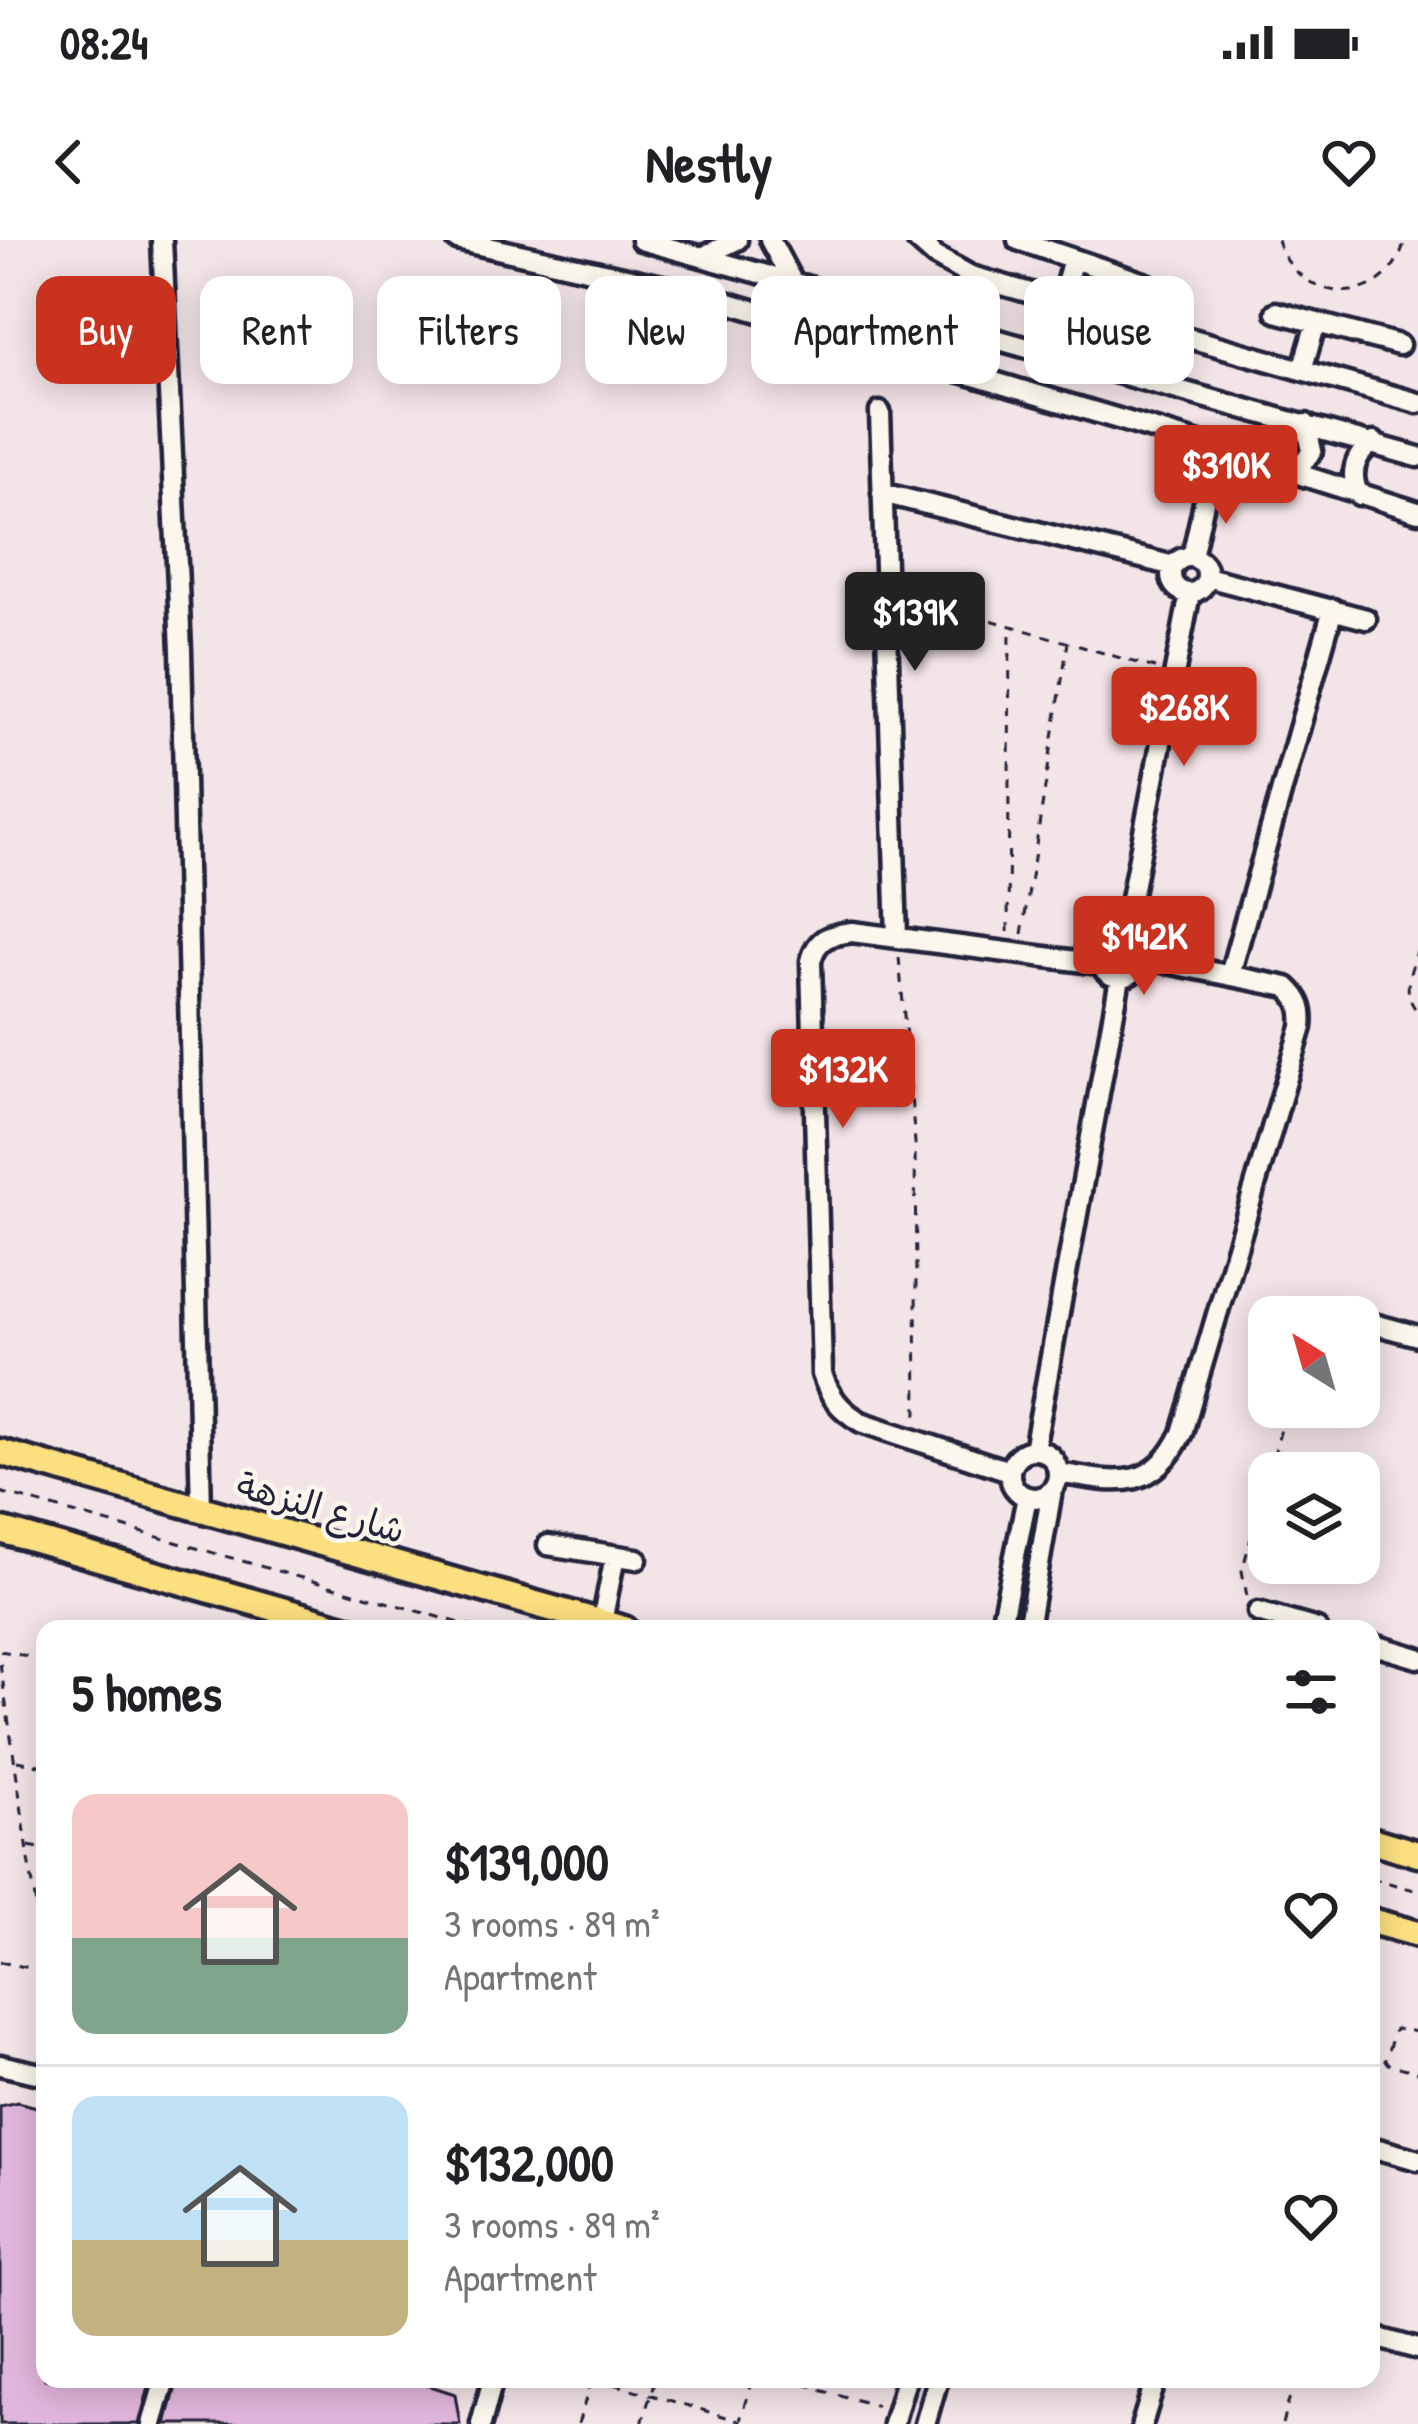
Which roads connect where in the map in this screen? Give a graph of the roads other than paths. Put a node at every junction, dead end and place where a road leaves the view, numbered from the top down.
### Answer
1 (162, 240) edge
2 (458, 240) edge
3 (641, 240) edge
4 (737, 240) edge
5 (770, 240) edge
6 (917, 240) edge
7 (1018, 240) edge
8 (704, 256) junction
9 (1073, 259) junction
10 (771, 276) edge
11 (790, 276) edge
12 (1068, 276) edge
13 (1124, 276) edge
14 (1024, 290) edge
15 (1276, 312) dead end
16 (1316, 323) junction
17 (1194, 339) edge
18 (1000, 340) edge
19 (1399, 345) dead end
20 (1302, 370) junction
21 (1418, 403) edge
22 (880, 412) dead end
23 (1306, 424) junction
24 (1374, 442) junction
25 (1216, 448) junction
26 (1418, 457) edge
27 (1294, 474) junction
28 (882, 493) junction
29 (1359, 495) junction
30 (1418, 512) edge
31 (1192, 557) junction
32 (1174, 566) junction
33 (1207, 577) junction
34 (1190, 593) junction
35 (1333, 609) junction
36 (1366, 619) dead end
37 (1124, 935) junction
38 (897, 938) junction
39 (1142, 958) junction
40 (1100, 964) junction
41 (1230, 974) junction
42 (1120, 977) junction
43 (1380, 1325) edge
44 (1418, 1336) edge
45 (1034, 1450) junction
46 (0, 1452) edge
47 (1010, 1471) junction
48 (1055, 1481) junction
49 (1027, 1497) junction
50 (201, 1510) junction
51 (0, 1530) edge
52 (548, 1545) dead end
53 (615, 1556) junction
54 (637, 1559) dead end
55 (1258, 1612) road end
56 (559, 1619) edge
57 (301, 1620) edge
58 (613, 1620) edge
59 (1002, 1620) edge
60 (1030, 1620) edge
61 (1286, 1620) edge
62 (1380, 1647) edge
63 (1418, 1658) edge
64 (1380, 1843) edge
65 (1418, 1854) edge
66 (1380, 1923) edge
67 (1418, 1934) edge
68 (0, 2065) edge
69 (36, 2073) edge
70 (1380, 2149) edge
71 (1418, 2160) edge
72 (1380, 2338) edge
73 (1418, 2349) edge
74 (163, 2388) edge
75 (491, 2388) edge
76 (903, 2388) edge
77 (935, 2388) edge
78 (1153, 2388) edge
79 (895, 2418) edge
80 (152, 2424) edge
81 (481, 2424) edge
82 (925, 2424) edge
83 (1142, 2424) edge

1 - 50 street
2 - 25 street
3 - 8 street
4 - 8 street
5 - 11 street
6 - 14 street
7 - 9 street
8 - 10 street
9 - 12 street
9 - 13 street
15 - 16 street
16 - 19 street
16 - 20 street
17 - 20 street
18 - 23 street
20 - 21 street
22 - 28 street
23 - 24 street
23 - 27 street
24 - 26 street
24 - 29 street
25 - 27 street
25 - 31 street
27 - 29 street
28 - 32 street
28 - 38 street
29 - 30 street
31 - 32 street
31 - 33 street
32 - 34 street
33 - 34 street
33 - 35 street
34 - 37 street
35 - 36 street
35 - 41 street
37 - 39 street
37 - 40 street
38 - 40 street
38 - 47 street
39 - 41 street
39 - 42 street
40 - 42 street
41 - 48 street
42 - 45 street
43 - 44 street
45 - 47 street
45 - 48 street
46 - 50 main road, شارع النزهة
47 - 49 street
48 - 49 street
48 - 60 street
49 - 59 street
50 - 56 main road, شارع النزهة
51 - 57 main road
52 - 53 street
53 - 54 street
53 - 58 street
55 - 61 street
62 - 63 street
64 - 65 main road
66 - 67 main road
68 - 69 street
70 - 71 street
72 - 73 street
74 - 80 street
75 - 81 street
76 - 79 street
77 - 82 street
78 - 83 street

